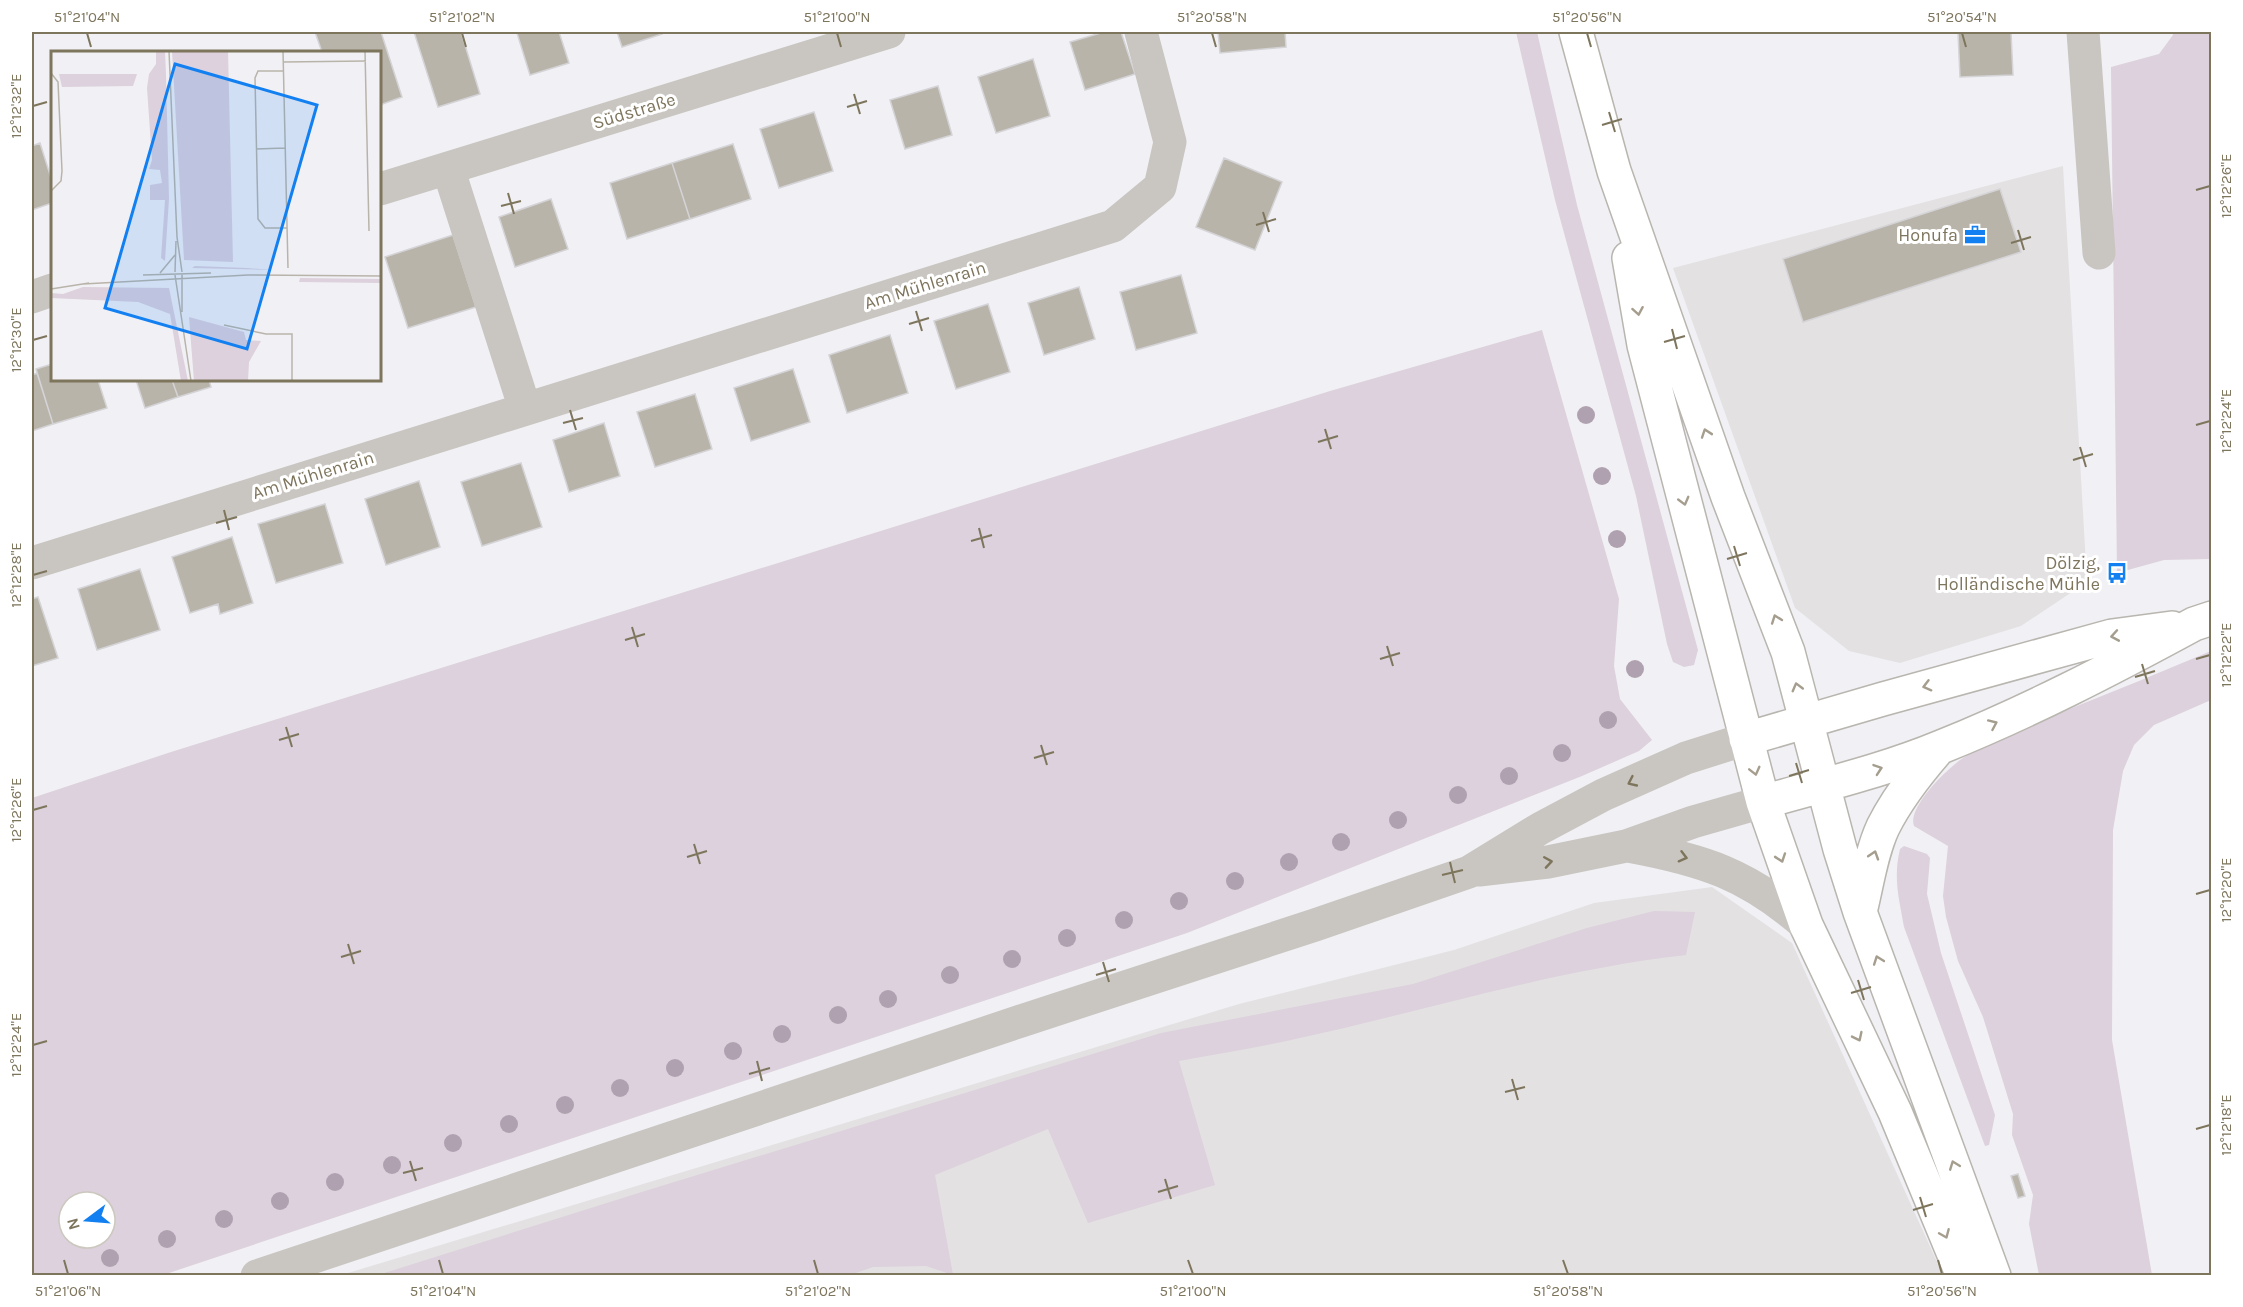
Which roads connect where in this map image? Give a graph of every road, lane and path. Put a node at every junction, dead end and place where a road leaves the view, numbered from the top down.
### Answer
1 (888, 32) edge
2 (1141, 32) edge
3 (1576, 32) edge
4 (2083, 32) edge
5 (448, 168) junction
6 (1614, 171) junction
7 (381, 189) edge
8 (2099, 253) dead end
9 (51, 290) edge
10 (32, 297) edge
11 (525, 409) junction
12 (32, 563) edge
13 (2203, 621) edge
14 (1806, 722) junction
15 (1746, 739) junction
16 (1939, 748) junction
17 (1822, 785) junction
18 (1763, 802) junction
19 (1626, 846) junction
20 (1469, 872) junction
21 (1860, 912) junction
22 (1806, 926) junction
23 (257, 1275) edge
24 (1963, 1275) edge
25 (1994, 1275) edge

1 - 5 street, Südstraße
2 - 11 street, Am Mühlenrain
3 - 6 main road
4 - 8 street
5 - 7 street, Südstraße
5 - 11 street
14 -> 6 main road
6 -> 15 main road
9 - 10 street
11 - 12 street, Am Mühlenrain
13 -> 14 main road
16 -> 13 main road
14 - 15 main road
14 - 17 main road
15 -> 18 main road
15 -> 20 street
17 -> 16 main road
21 -> 16 main road
17 - 18 main road
17 - 21 main road
18 - 19 street
18 -> 22 main road
20 -> 19 street
19 -> 22 street
20 - 23 street
25 -> 21 main road
22 -> 24 main road

